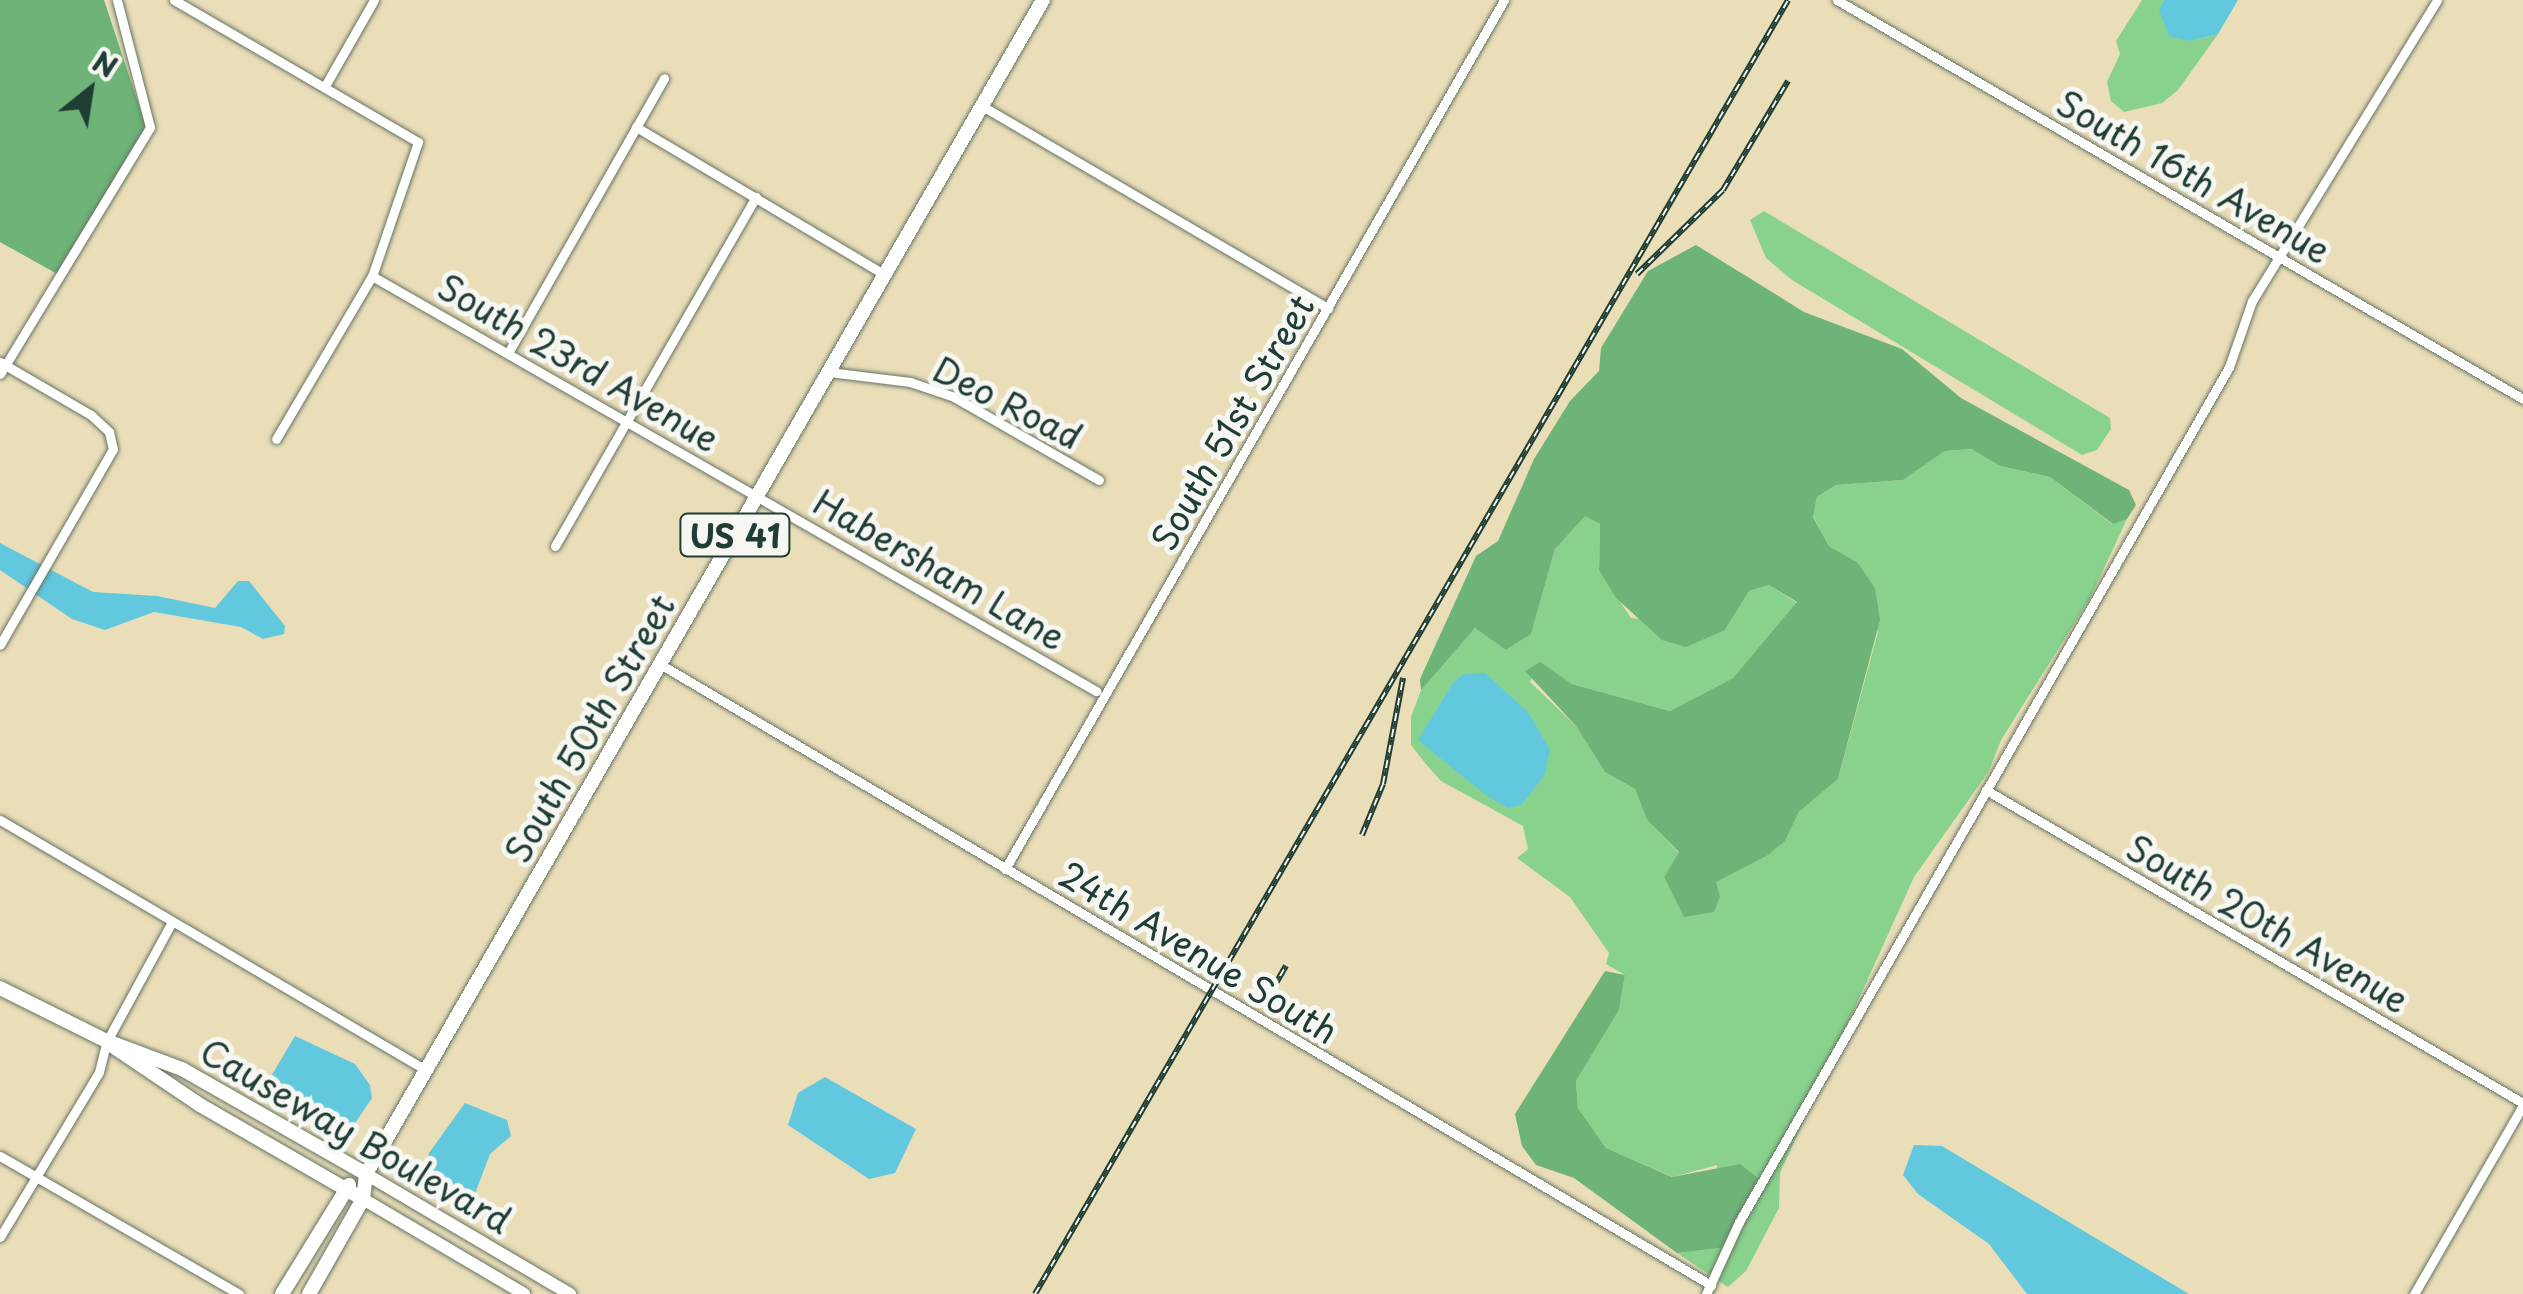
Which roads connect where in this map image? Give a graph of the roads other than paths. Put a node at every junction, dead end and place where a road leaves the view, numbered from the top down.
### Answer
1 (117, 0) edge
2 (174, 0) edge
3 (374, 0) edge
4 (1044, 0) edge
5 (1504, 0) edge
6 (1837, 0) edge
7 (2437, 0) edge
8 (664, 78) dead end
9 (325, 86) junction
10 (982, 106) junction
11 (636, 127) junction
12 (756, 197) junction
13 (2278, 256) junction
14 (885, 275) junction
15 (372, 276) junction
16 (1328, 308) junction
17 (508, 353) junction
18 (2, 367) edge
19 (829, 372) junction
20 (2523, 399) edge
21 (627, 421) junction
22 (276, 439) dead end
23 (1100, 480) dead end
24 (757, 496) junction
25 (555, 546) dead end
26 (0, 645) edge
27 (660, 664) junction
28 (1096, 690) dead end
29 (1986, 790) junction
30 (0, 820) edge
31 (1005, 869) junction
32 (172, 922) junction
33 (0, 988) edge
34 (107, 1041) junction
35 (426, 1070) junction
36 (2523, 1104) edge
37 (0, 1156) edge
38 (366, 1174) junction
39 (36, 1176) junction
40 (344, 1188) junction
41 (363, 1198) junction
42 (0, 1237) edge
43 (1708, 1290) edge
44 (239, 1294) edge
45 (282, 1294) edge
46 (309, 1294) edge
47 (524, 1294) edge
48 (570, 1294) edge
49 (2414, 1294) edge

1 - 18 street
2 - 9 street
3 - 9 street
4 - 10 main road, South 50th Street / US 41
5 - 16 street, South 51st Street
6 - 13 street, South 16th Avenue
7 - 13 street
8 - 11 street
9 - 15 street
10 - 14 main road, South 50th Street / US 41
10 - 16 street
11 - 12 street
11 - 17 street
12 - 14 street
12 - 21 street
13 - 20 street, South 16th Avenue
13 - 29 street
14 - 19 main road, South 50th Street / US 41
15 - 17 street, South 23rd Avenue
15 - 22 street
16 - 31 street, South 51st Street
17 - 21 street, South 23rd Avenue
18 - 26 street
19 - 23 street, Deo Road
19 - 24 main road, South 50th Street / US 41
21 - 24 street, South 23rd Avenue
21 - 25 street
24 - 27 main road, South 50th Street / US 41
24 - 28 street, Habersham Lane
27 - 31 street, 24th Avenue South
27 - 35 main road, South 50th Street / US 41
29 - 36 street, South 20th Avenue
29 - 43 street
30 - 32 street
31 - 43 street, 24th Avenue South
32 - 34 street
32 - 35 street
33 - 34 main road, Causeway Boulevard
34 - 38 main road, Causeway Boulevard
34 - 39 street
34 - 40 main road, Causeway Boulevard
35 - 38 main road, South 50th Street / US 41
36 - 49 street
37 - 39 street
38 - 40 main road, South 50th Street / US 41
38 - 41 main road, South 50th Street / US 41
38 - 48 main road, Causeway Boulevard
39 - 42 street
39 - 44 street
40 - 41 main road, Causeway Boulevard
40 - 45 main road, South 50th Street / US 41
41 - 46 main road, South 50th Street / US 41
41 - 47 main road, Causeway Boulevard

